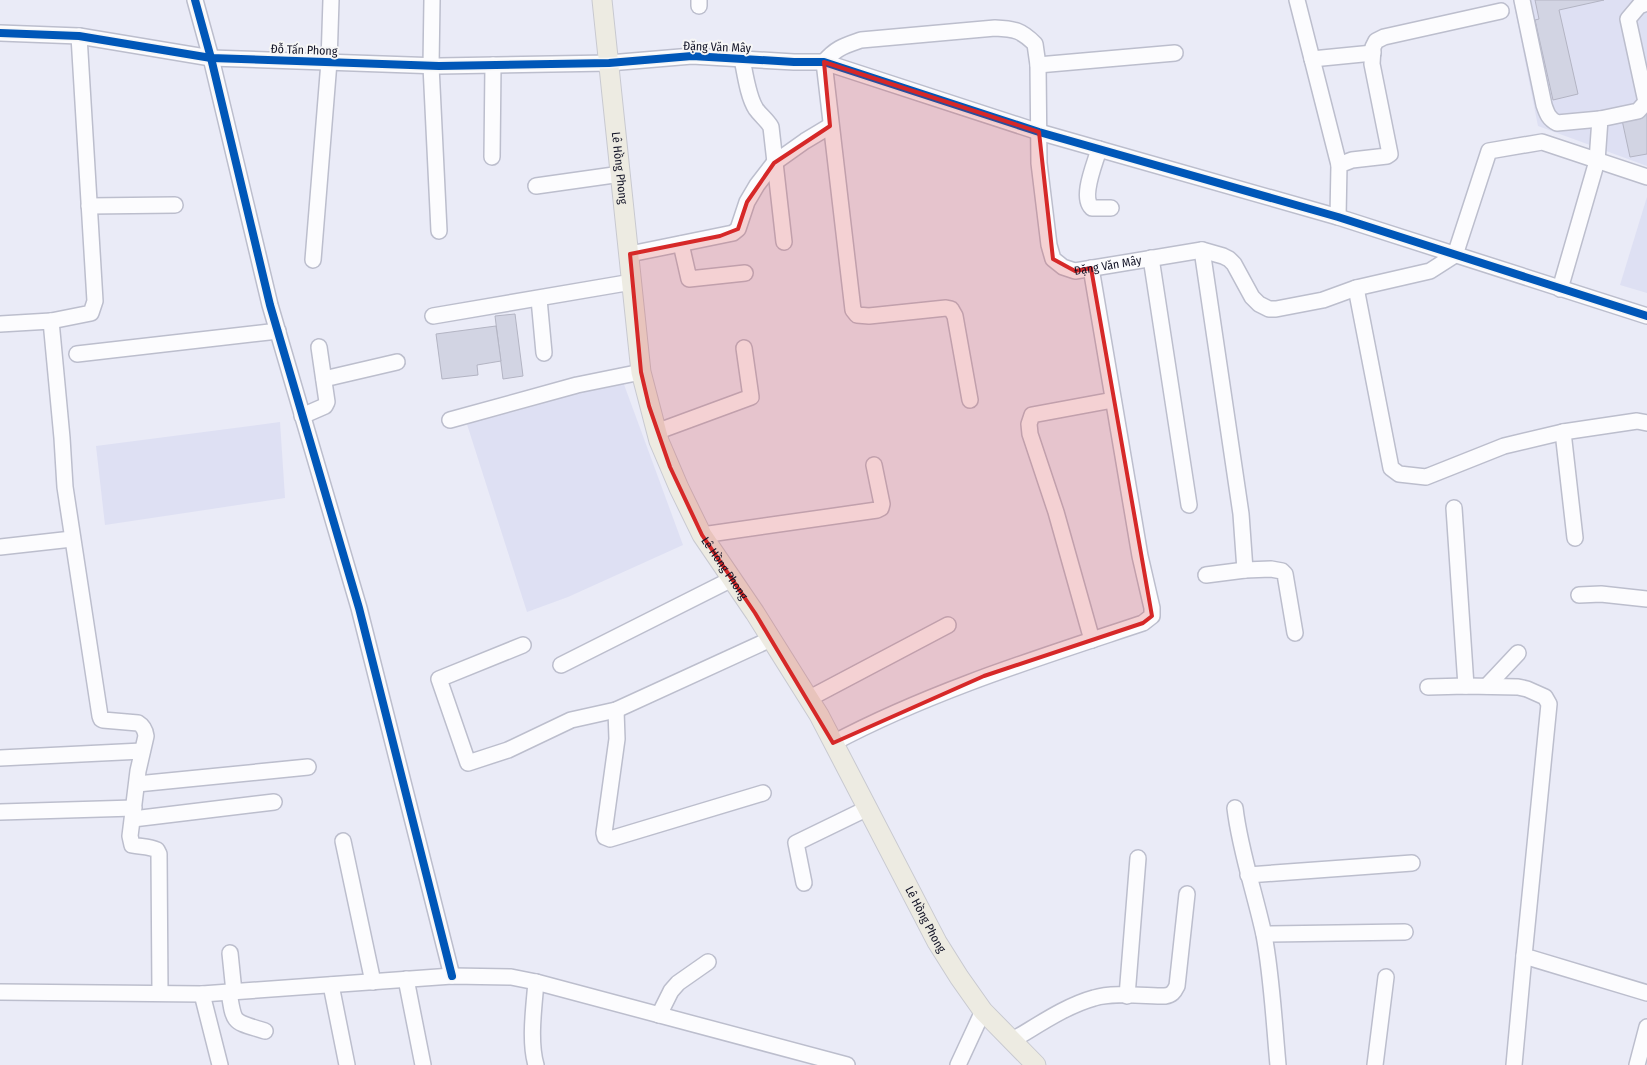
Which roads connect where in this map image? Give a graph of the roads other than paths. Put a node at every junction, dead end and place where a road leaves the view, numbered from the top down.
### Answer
1 (195, 0) edge
2 (331, 0) edge
3 (432, 0) edge
4 (602, 0) edge
5 (1298, 0) edge
6 (1522, 0) edge
7 (1647, 3) edge
8 (1501, 11) dead end
9 (0, 33) edge
10 (79, 36) junction
11 (1175, 53) dead end
12 (1373, 53) junction
13 (211, 58) junction
14 (742, 59) junction
15 (1312, 59) junction
16 (329, 62) junction
17 (824, 62) junction
18 (609, 63) junction
19 (1038, 64) junction
20 (494, 65) junction
21 (431, 66) junction
22 (1600, 119) junction
23 (830, 126) junction
24 (1038, 132) junction
25 (1099, 149) junction
26 (492, 157) dead end
27 (1596, 161) junction
28 (774, 164) junction
29 (1339, 165) junction
30 (621, 174) junction
31 (1647, 178) edge
32 (536, 186) dead end
33 (175, 205) dead end
34 (89, 206) junction
35 (1111, 208) dead end
36 (1338, 217) junction
37 (439, 231) dead end
38 (784, 242) dead end
39 (681, 244) junction
40 (1202, 250) junction
41 (630, 254) junction
42 (1455, 255) junction
43 (1151, 258) junction
44 (313, 260) dead end
45 (1091, 268) junction
46 (744, 273) dead end
47 (632, 282) junction
48 (1356, 288) junction
49 (1560, 289) junction
50 (539, 299) junction
51 (433, 316) dead end
52 (1647, 316) edge
53 (51, 321) junction
54 (0, 324) edge
55 (278, 331) junction
56 (318, 347) dead end
57 (744, 348) dead end
58 (544, 353) dead end
59 (77, 354) dead end
60 (397, 362) dead end
61 (642, 372) junction
62 (324, 379) junction
63 (970, 400) dead end
64 (1114, 400) junction
65 (302, 416) junction
66 (450, 420) dead end
67 (1647, 423) edge
68 (656, 432) junction
69 (1564, 432) junction
70 (874, 465) dead end
71 (1190, 505) dead end
72 (1454, 508) dead end
73 (702, 535) junction
74 (1575, 538) dead end
75 (72, 539) junction
76 (0, 547) edge
77 (1245, 570) junction
78 (1206, 575) dead end
79 (732, 579) junction
80 (1579, 595) dead end
81 (1647, 599) edge
82 (948, 625) dead end
83 (1295, 633) dead end
84 (771, 639) junction
85 (1092, 640) junction
86 (523, 645) dead end
87 (1518, 653) dead end
88 (561, 665) dead end
89 (1466, 686) junction
90 (1487, 686) junction
91 (1428, 687) dead end
92 (808, 698) junction
93 (616, 710) junction
94 (833, 743) junction
95 (142, 751) junction
96 (0, 758) edge
97 (308, 767) dead end
98 (137, 784) junction
99 (763, 793) dead end
100 (274, 802) dead end
101 (868, 808) junction
102 (1234, 808) dead end
103 (0, 812) edge
104 (134, 813) junction
105 (343, 841) dead end
106 (1138, 858) dead end
107 (1412, 864) dead end
108 (1248, 875) junction
109 (804, 883) dead end
110 (1187, 894) dead end
111 (1405, 932) dead end
112 (1264, 934) junction
113 (230, 953) dead end
114 (1524, 956) junction
115 (708, 962) dead end
116 (452, 976) junction
117 (1386, 978) dead end
118 (406, 980) junction
119 (373, 982) junction
120 (536, 982) junction
121 (331, 985) junction
122 (0, 992) edge
123 (232, 992) junction
124 (160, 993) junction
125 (1647, 993) edge
126 (202, 994) junction
127 (1127, 996) junction
128 (983, 1011) junction
129 (659, 1015) junction
130 (1647, 1026) edge
131 (265, 1031) dead end
132 (1011, 1041) junction
133 (220, 1065) edge
134 (348, 1065) edge
135 (423, 1065) edge
136 (536, 1065) edge
137 (847, 1065) edge
138 (958, 1065) edge
139 (1036, 1065) edge
140 (1278, 1065) edge
141 (1375, 1065) edge
142 (1514, 1065) edge
143 (1637, 1065) edge

1 - 13 street
2 - 16 street
3 - 21 street
4 - 18 main road, Lê Hồng Phong
5 - 15 street
6 - 22 street
7 - 22 street
8 - 12 street
9 - 10 street, Đỗ Tấn Phong
10 - 13 street, Đỗ Tấn Phong
10 - 34 street
11 - 19 street
12 - 15 street
12 - 29 street
13 - 16 street, Đỗ Tấn Phong
13 - 55 street
14 - 17 street, Đặng Văn Mây
14 - 18 street, Đặng Văn Mây
14 - 28 street
15 - 29 street
16 - 21 street, Đỗ Tấn Phong
16 - 44 street
17 - 19 street, Đặng Văn Mây
17 - 23 street
17 - 24 street, Đặng Văn Mây
18 - 20 street, Đỗ Tấn Phong
18 - 30 main road, Lê Hồng Phong
19 - 24 street, Đặng Văn Mây
20 - 21 street, Đỗ Tấn Phong
20 - 26 street
21 - 37 street
22 - 27 street
23 - 28 street
23 - 63 street
24 - 25 street, Đặng Văn Mây
24 - 45 street, Đặng Văn Mây
25 - 35 street
25 - 36 street, Đặng Văn Mây
27 - 31 street
27 - 42 street
27 - 49 street
28 - 38 street
28 - 39 street
29 - 36 street
30 - 32 street
30 - 41 main road, Lê Hồng Phong
33 - 34 street
34 - 53 street
36 - 42 street, Đặng Văn Mây
39 - 41 street
39 - 46 street
40 - 43 street, Đặng Văn Mây
40 - 48 street, Đặng Văn Mây
40 - 77 street
41 - 47 main road, Lê Hồng Phong
42 - 48 street, Đặng Văn Mây
42 - 49 street, Đặng Văn Mây
43 - 45 street, Đặng Văn Mây
43 - 71 street
45 - 64 street
47 - 50 street
47 - 61 main road, Lê Hồng Phong
48 - 69 street
49 - 52 street, Đặng Văn Mây
50 - 51 street
50 - 58 street
53 - 54 street
53 - 75 street
55 - 59 street
55 - 65 street
56 - 62 street
57 - 68 street
60 - 62 street
61 - 66 street
61 - 68 main road, Lê Hồng Phong
62 - 65 street
64 - 85 street
64 - 85 street
65 - 116 street
67 - 69 street
68 - 73 main road, Lê Hồng Phong
69 - 74 street
70 - 73 street
72 - 89 street
73 - 79 main road, Lê Hồng Phong
75 - 76 street
75 - 95 street
77 - 78 street
77 - 83 street
79 - 84 main road, Lê Hồng Phong
79 - 88 street
80 - 81 street
82 - 92 street
84 - 92 main road, Lê Hồng Phong
84 - 93 street
85 - 94 street
86 - 93 street
87 - 90 street
89 - 90 street
89 - 91 street
90 - 114 street
92 - 94 main road, Lê Hồng Phong
93 - 99 street
94 - 101 main road, Lê Hồng Phong
95 - 96 street
95 - 98 street
97 - 98 street
98 - 104 street
100 - 104 street
101 - 109 street
101 - 128 main road, Lê Hồng Phong
102 - 108 street
103 - 104 street
104 - 124 street
105 - 119 street
106 - 127 street
107 - 108 street
108 - 112 street
110 - 127 street
111 - 112 street
112 - 140 street
113 - 123 street
114 - 125 street
114 - 142 street
115 - 129 street
116 - 118 street
116 - 120 street
117 - 141 street
118 - 119 street
118 - 135 street
119 - 121 street
120 - 129 street
120 - 136 street
121 - 123 street
121 - 134 street
122 - 124 street
123 - 126 street
123 - 131 street
124 - 126 street
126 - 133 street
127 - 132 street
128 - 132 main road, Lê Hồng Phong
128 - 138 street
129 - 137 street
130 - 143 street
132 - 139 main road, Lê Hồng Phong

